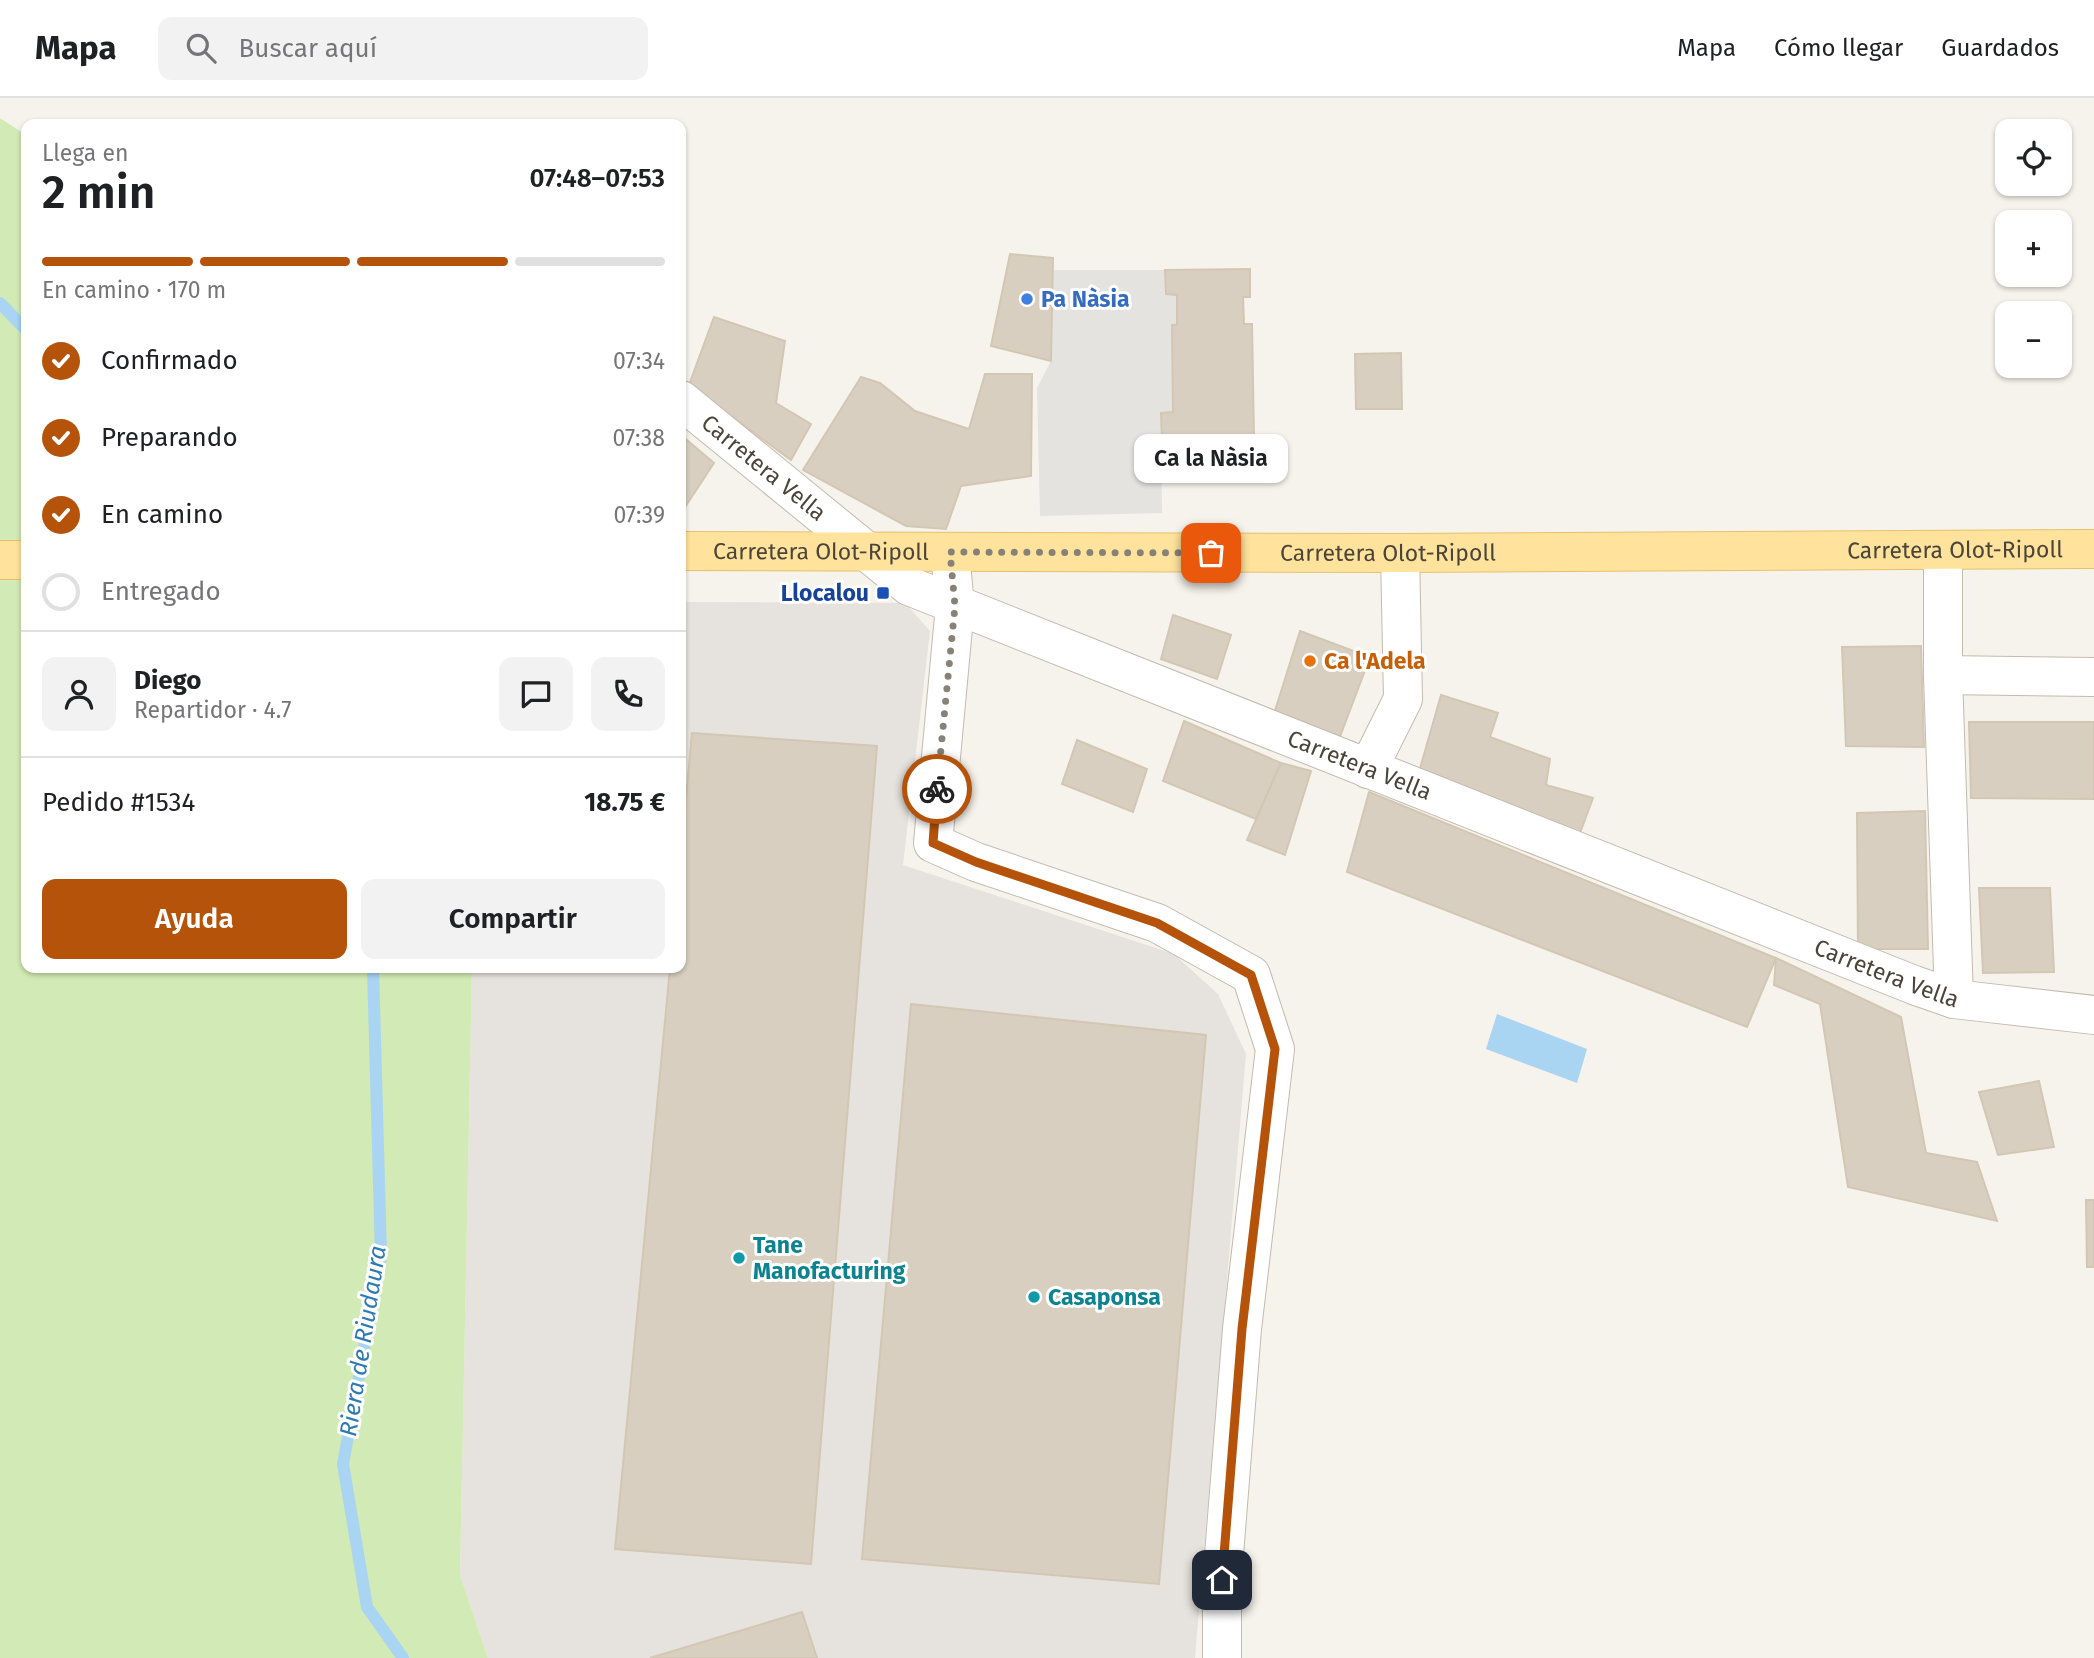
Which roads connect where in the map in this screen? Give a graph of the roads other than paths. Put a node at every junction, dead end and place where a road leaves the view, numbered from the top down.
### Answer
1 (686, 404) edge
2 (2094, 549) edge
3 (1943, 550) junction
4 (686, 551) edge
5 (866, 552) junction
6 (950, 552) junction
7 (1400, 553) junction
8 (0, 560) edge
9 (21, 560) edge
10 (955, 606) junction
11 (1943, 675) junction
12 (2094, 677) edge
13 (1368, 769) junction
14 (1954, 999) junction
15 (2094, 1015) edge
16 (1222, 1658) edge

1 - 5 street, Carretera Vella
2 - 3 main road, Carretera Olot-Ripoll
3 - 7 main road, Carretera Olot-Ripoll
3 - 11 street
4 - 5 main road, Carretera Olot-Ripoll
5 - 6 main road, Carretera Olot-Ripoll
5 - 10 street, Carretera Vella
6 - 7 main road, Carretera Olot-Ripoll
6 - 10 street
7 - 13 street
8 - 9 main road
10 - 13 street, Carretera Vella
10 - 16 street
11 - 12 street
11 - 14 street
13 - 14 street, Carretera Vella
14 - 15 street, Carretera Vella

